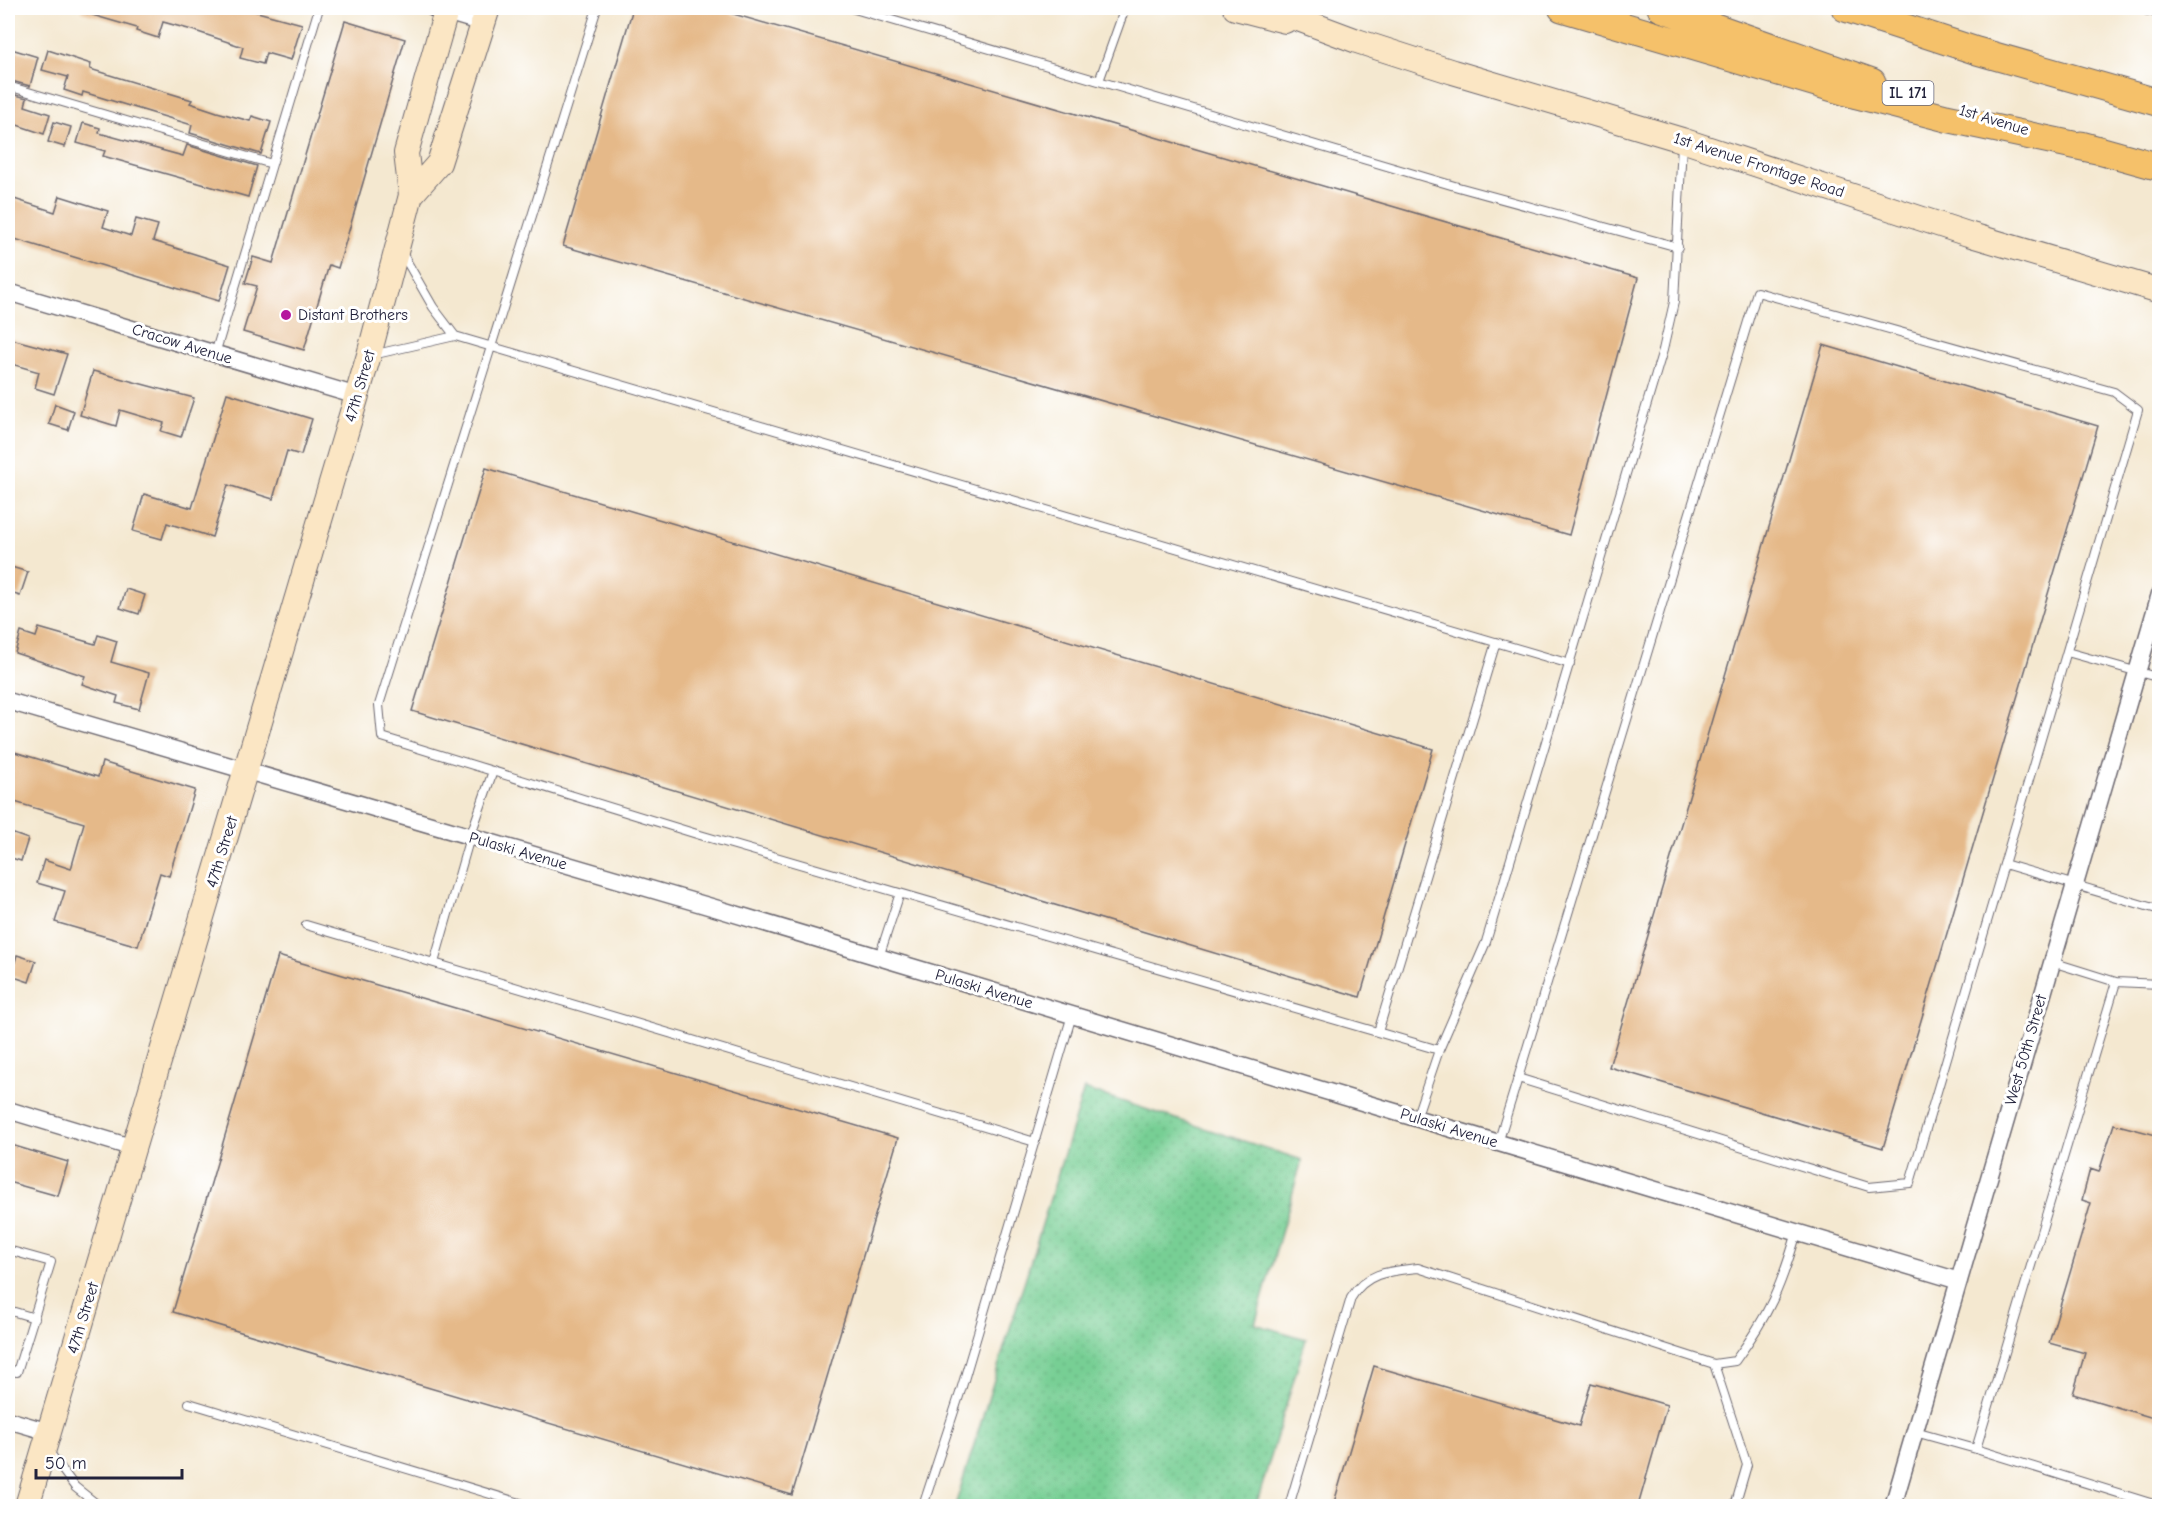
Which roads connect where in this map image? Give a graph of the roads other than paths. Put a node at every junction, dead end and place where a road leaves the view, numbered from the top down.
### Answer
1 (319, 8) edge
2 (597, 8) edge
3 (851, 8) edge
4 (1125, 8) edge
5 (1236, 8) edge
6 (1269, 8) edge
7 (1562, 8) edge
8 (1661, 8) edge
9 (1845, 8) edge
10 (2136, 8) edge
11 (442, 9) edge
12 (2160, 14) edge
13 (485, 15) edge
14 (1357, 41) junction
15 (1099, 81) junction
16 (8, 86) edge
17 (2160, 103) edge
18 (1682, 140) junction
19 (2097, 150) junction
20 (272, 164) junction
21 (2160, 166) edge
22 (411, 195) junction
23 (398, 246) junction
24 (1678, 247) junction
25 (2160, 291) edge
26 (8, 292) edge
27 (454, 336) junction
28 (491, 348) junction
29 (215, 354) junction
30 (369, 356) junction
31 (357, 396) junction
32 (2160, 594) edge
33 (1496, 642) junction
34 (2067, 651) junction
35 (1570, 664) junction
36 (2137, 672) junction
37 (2160, 678) edge
38 (8, 701) edge
39 (493, 771) junction
40 (246, 772) junction
41 (470, 837) junction
42 (2004, 864) junction
43 (2075, 884) junction
44 (900, 894) junction
45 (2160, 910) edge
46 (306, 925) dead end
47 (879, 957) junction
48 (2052, 962) junction
49 (434, 963) junction
50 (2116, 982) junction
51 (2160, 984) edge
52 (1072, 1015) junction
53 (1378, 1032) junction
54 (1439, 1050) junction
55 (1518, 1078) junction
56 (8, 1110) edge
57 (1416, 1118) junction
58 (1035, 1142) junction
59 (1498, 1143) junction
60 (134, 1148) junction
61 (1797, 1232) junction
62 (8, 1250) edge
63 (1959, 1281) junction
64 (8, 1310) edge
65 (35, 1318) junction
66 (1714, 1364) junction
67 (8, 1370) edge
68 (189, 1403) dead end
69 (8, 1420) edge
70 (1915, 1432) junction
71 (47, 1439) junction
72 (1976, 1449) junction
73 (27, 1506) edge
74 (99, 1506) edge
75 (530, 1506) edge
76 (923, 1506) edge
77 (1289, 1506) edge
78 (1735, 1506) edge
79 (1893, 1506) edge
80 (2160, 1506) edge

1 - 20 lane
2 - 28 lane
3 - 15 lane
4 - 15 lane
5 - 14 main road, 1st Avenue Frontage Road
6 - 14 main road, 1st Avenue Frontage Road
7 - 19 main road
8 - 19 main road, 1st Avenue / IL 171
9 - 17 main road
10 - 12 lane
11 - 13 street
11 - 22 main road, 47th Street
13 - 22 main road, 47th Street
14 - 18 main road, 1st Avenue Frontage Road
15 - 24 lane
16 - 20 lane
18 - 24 lane
18 - 25 main road, 1st Avenue Frontage Road
19 - 21 main road, 1st Avenue / IL 171
20 - 29 lane
22 - 23 main road, 47th Street
23 - 27 lane
23 - 30 main road, 47th Street
24 - 35 lane
26 - 29 street, Cracow Avenue
27 - 28 lane
27 - 30 lane
28 - 33 lane
28 - 39 lane
29 - 31 street, Cracow Avenue
30 - 31 main road, 47th Street
31 - 40 main road, 47th Street
32 - 36 street, West 50th Street
33 - 35 lane
33 - 53 lane
34 - 36 lane
34 - 42 lane
34 - 55 lane
35 - 54 lane
36 - 37 lane
36 - 43 street, West 50th Street
38 - 40 street, Pulaski Avenue
39 - 41 lane
39 - 44 lane
40 - 41 street, Pulaski Avenue
40 - 60 main road, 47th Street
41 - 47 street, Pulaski Avenue
41 - 49 lane
42 - 43 lane
42 - 55 lane
43 - 45 lane
43 - 48 street, West 50th Street
44 - 47 lane
44 - 53 lane
46 - 49 lane
47 - 52 street, Pulaski Avenue
48 - 50 lane
48 - 63 street, West 50th Street
49 - 58 lane
50 - 51 lane
50 - 72 lane
52 - 57 street, Pulaski Avenue
52 - 58 lane
53 - 54 lane
54 - 57 lane
55 - 59 lane
56 - 60 street
57 - 59 street, Pulaski Avenue
58 - 76 lane
59 - 61 street, Pulaski Avenue
60 - 71 main road, 47th Street
61 - 63 street, Pulaski Avenue
61 - 66 lane
62 - 65 lane
63 - 70 street, West 50th Street
64 - 65 lane
65 - 67 lane
66 - 77 lane
66 - 78 lane
68 - 75 lane
69 - 71 street
70 - 72 lane
70 - 79 street, West 50th Street
71 - 73 main road, 47th Street
71 - 74 lane
72 - 80 lane

